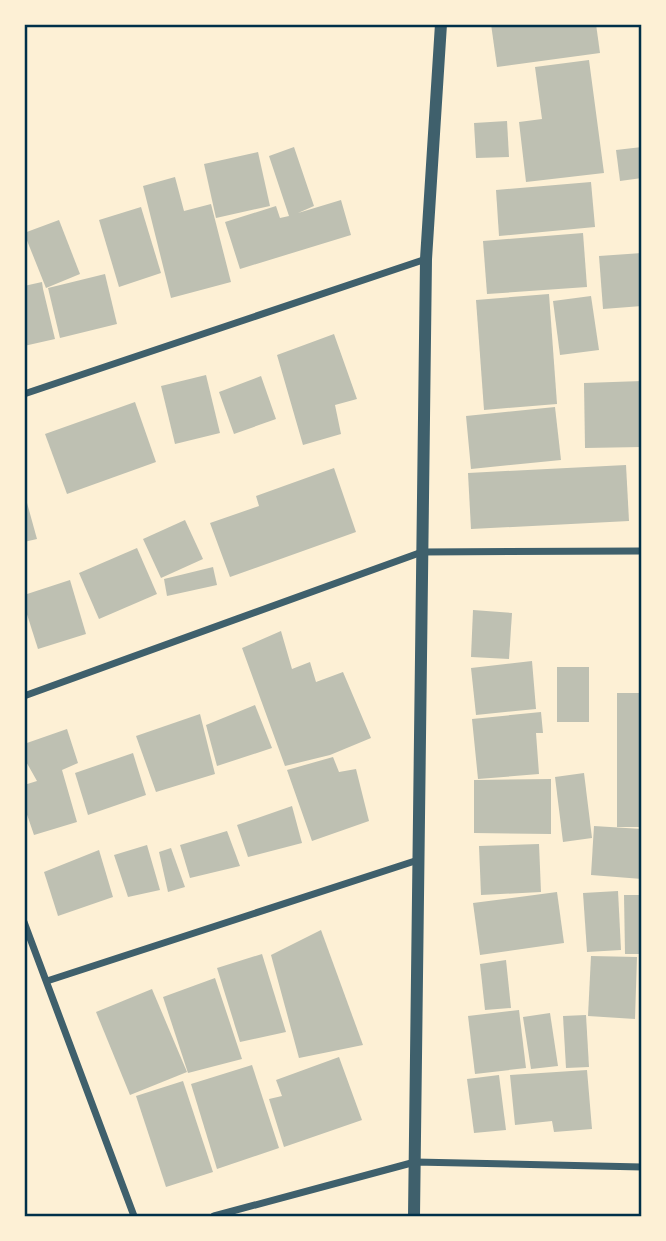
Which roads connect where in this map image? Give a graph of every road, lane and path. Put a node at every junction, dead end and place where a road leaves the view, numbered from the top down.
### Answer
1 (442, 24) edge
2 (426, 259) junction
3 (24, 394) edge
4 (642, 551) edge
5 (422, 552) junction
6 (24, 696) edge
7 (418, 860) junction
8 (24, 922) edge
9 (47, 981) junction
10 (415, 1162) junction
11 (642, 1167) edge
12 (134, 1216) edge
13 (214, 1216) edge
14 (414, 1216) edge

1 - 2 street
2 - 3 street
2 - 5 street
4 - 5 street
5 - 6 street
5 - 7 street
7 - 9 street
7 - 10 street
8 - 9 street
9 - 12 street
10 - 11 street
10 - 13 street
10 - 14 street

